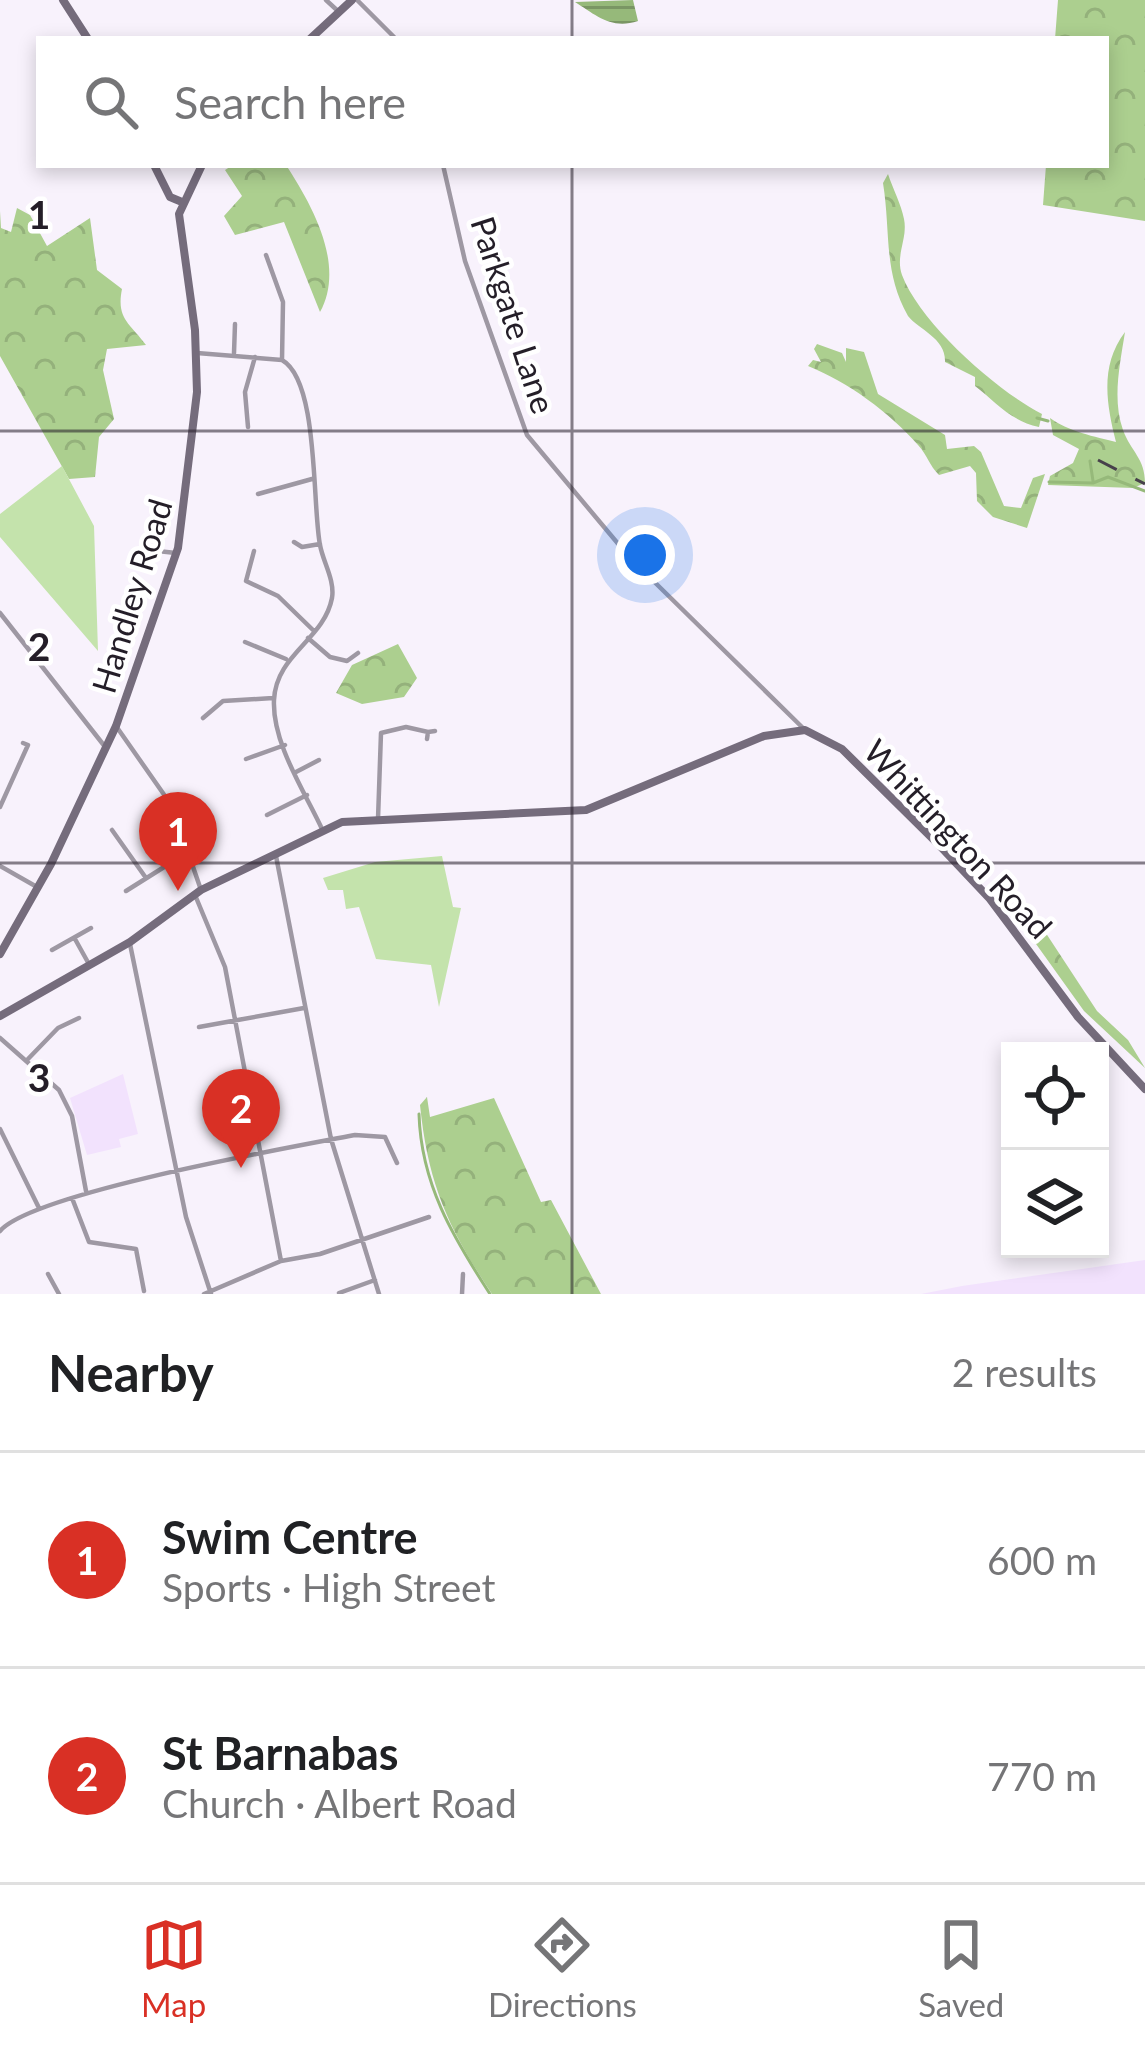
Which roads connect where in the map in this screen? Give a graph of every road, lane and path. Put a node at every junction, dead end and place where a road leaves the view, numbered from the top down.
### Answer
1 (63, 0) edge
2 (326, 0) edge
3 (355, 0) edge
4 (339, 12) junction
5 (86, 36) edge
6 (313, 36) edge
7 (393, 36) edge
8 (156, 168) edge
9 (200, 168) edge
10 (444, 168) edge
11 (182, 202) junction
12 (266, 255) dead end
13 (235, 324) dead end
14 (197, 353) junction
15 (234, 353) junction
16 (255, 357) junction
17 (283, 360) junction
18 (248, 427) dead end
19 (312, 479) junction
20 (258, 494) dead end
21 (294, 542) dead end
22 (320, 544) junction
23 (254, 551) dead end
24 (176, 553) junction
25 (136, 564) dead end
26 (0, 614) edge
27 (314, 631) junction
28 (308, 638) junction
29 (245, 642) dead end
30 (358, 653) dead end
31 (286, 659) junction
32 (214, 693) dead end
33 (274, 698) junction
34 (218, 703) junction
35 (203, 718) dead end
36 (116, 726) junction
37 (372, 728) dead end
38 (805, 730) junction
39 (381, 734) junction
40 (430, 734) dead end
41 (23, 743) dead end
42 (284, 745) junction
43 (106, 748) junction
44 (246, 759) dead end
45 (320, 760) dead end
46 (296, 772) junction
47 (307, 796) junction
48 (0, 807) edge
49 (267, 815) dead end
50 (378, 819) junction
51 (322, 829) junction
52 (112, 830) dead end
53 (188, 852) junction
54 (275, 853) junction
55 (0, 866) edge
56 (146, 878) junction
57 (37, 887) junction
58 (126, 891) dead end
59 (198, 892) junction
60 (91, 928) dead end
61 (74, 938) junction
62 (130, 942) junction
63 (52, 950) dead end
64 (0, 954) edge
65 (90, 965) junction
66 (304, 1008) junction
67 (0, 1016) edge
68 (79, 1018) dead end
69 (235, 1021) junction
70 (199, 1028) dead end
71 (0, 1038) edge
72 (28, 1059) junction
73 (1145, 1088) edge
74 (0, 1129) edge
75 (331, 1139) junction
76 (261, 1152) junction
77 (397, 1163) dead end
78 (177, 1172) junction
79 (86, 1191) junction
80 (72, 1198) junction
81 (39, 1208) junction
82 (429, 1216) dead end
83 (0, 1231) edge
84 (362, 1240) junction
85 (281, 1261) junction
86 (48, 1274) dead end
87 (463, 1274) dead end
88 (375, 1280) junction
89 (144, 1291) edge
90 (208, 1293) edge
91 (339, 1293) edge
92 (59, 1294) edge
93 (379, 1294) edge
94 (462, 1294) edge

1 - 5 street
2 - 4 street
3 - 4 street
3 - 7 street
4 - 6 street
8 - 11 street
9 - 11 street
10 - 38 street, Parkgate Lane
11 - 14 street, Handley Road
12 - 17 street
13 - 15 street
14 - 15 street
14 - 24 street, Handley Road
15 - 16 street
16 - 17 street
16 - 18 street
17 - 19 street
19 - 20 street
19 - 22 street
21 - 22 street
22 - 27 street
23 - 27 street
24 - 25 street
24 - 36 street, Handley Road
26 - 43 street
27 - 28 street
28 - 30 street
28 - 31 street
29 - 31 street
31 - 33 street
32 - 34 street
33 - 34 street
33 - 42 street
34 - 35 street
36 - 43 street, Handley Road
36 - 53 street
37 - 39 street
38 - 50 street
38 - 73 street, Whittington Road
39 - 40 street
39 - 50 street
41 - 48 street
42 - 44 street
42 - 46 street
43 - 57 street, Handley Road
45 - 46 street
46 - 47 street
47 - 49 street
47 - 51 street
50 - 51 street
51 - 54 street
52 - 56 street
53 - 56 street
53 - 59 street
54 - 59 street
54 - 66 street
55 - 57 street
56 - 58 street
57 - 64 street, Handley Road
59 - 62 street
59 - 69 street
60 - 61 street
61 - 63 street
61 - 65 street
62 - 65 street
62 - 78 street
65 - 67 street
66 - 69 street
66 - 75 street
68 - 72 street
69 - 70 street
69 - 76 street
71 - 72 street
72 - 79 street
74 - 81 street
75 - 76 street
75 - 77 street
75 - 84 street
76 - 78 street
76 - 85 street
78 - 79 street
78 - 90 street
79 - 80 street
80 - 81 street
80 - 89 street
81 - 83 street
82 - 84 street
84 - 85 street
84 - 88 street
85 - 90 street
86 - 92 street
87 - 94 street
88 - 91 street
88 - 93 street

